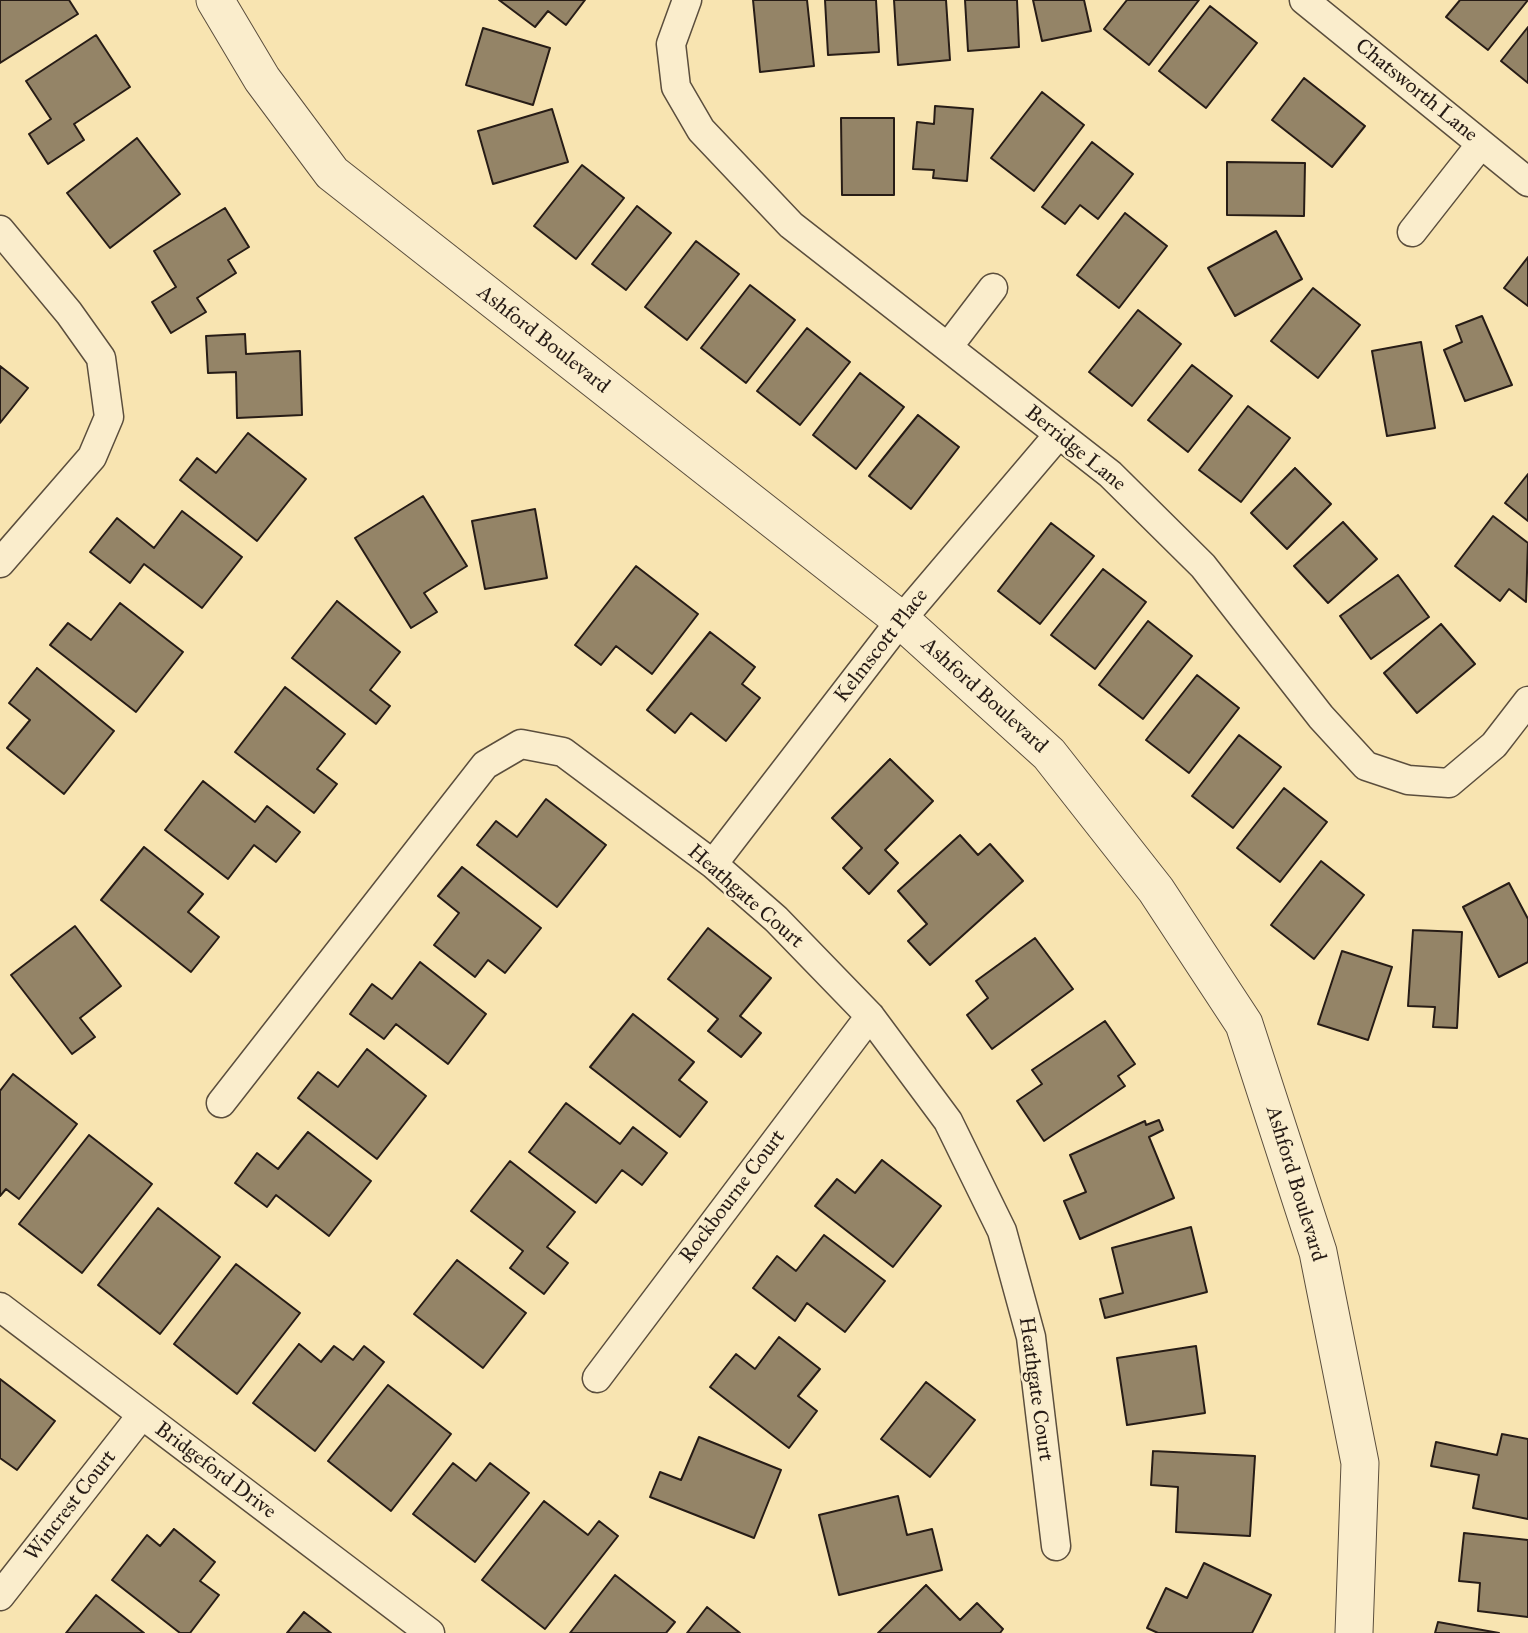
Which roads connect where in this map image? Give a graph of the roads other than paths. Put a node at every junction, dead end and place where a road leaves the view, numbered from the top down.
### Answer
1 (215, 0) edge
2 (687, 0) edge
3 (1304, 0) edge
4 (1481, 144) junction
5 (1528, 182) edge
6 (0, 230) edge
7 (1412, 232) dead end
8 (993, 288) dead end
9 (948, 347) junction
10 (1059, 434) junction
11 (0, 562) edge
12 (901, 620) junction
13 (1528, 701) edge
14 (713, 864) junction
15 (870, 1016) junction
16 (221, 1103) dead end
17 (0, 1307) edge
18 (597, 1378) dead end
19 (141, 1416) junction
20 (1056, 1546) dead end
21 (0, 1597) edge
22 (430, 1633) edge
23 (1354, 1633) edge

1 - 12 street, Ashford Boulevard
2 - 9 street, Berridge Lane
3 - 4 street, Chatsworth Lane
4 - 5 street, Chatsworth Lane
4 - 7 street
6 - 11 street
8 - 9 street
9 - 10 street, Berridge Lane
10 - 12 street, Kelmscott Place
10 - 13 street, Berridge Lane
12 - 14 street, Kelmscott Place
12 - 23 street, Ashford Boulevard
14 - 15 street, Heathgate Court
14 - 16 street, Heathgate Court
15 - 18 street, Rockbourne Court
15 - 20 street, Heathgate Court
17 - 19 street, Bridgeford Drive
19 - 21 street, Wincrest Court
19 - 22 street, Bridgeford Drive

